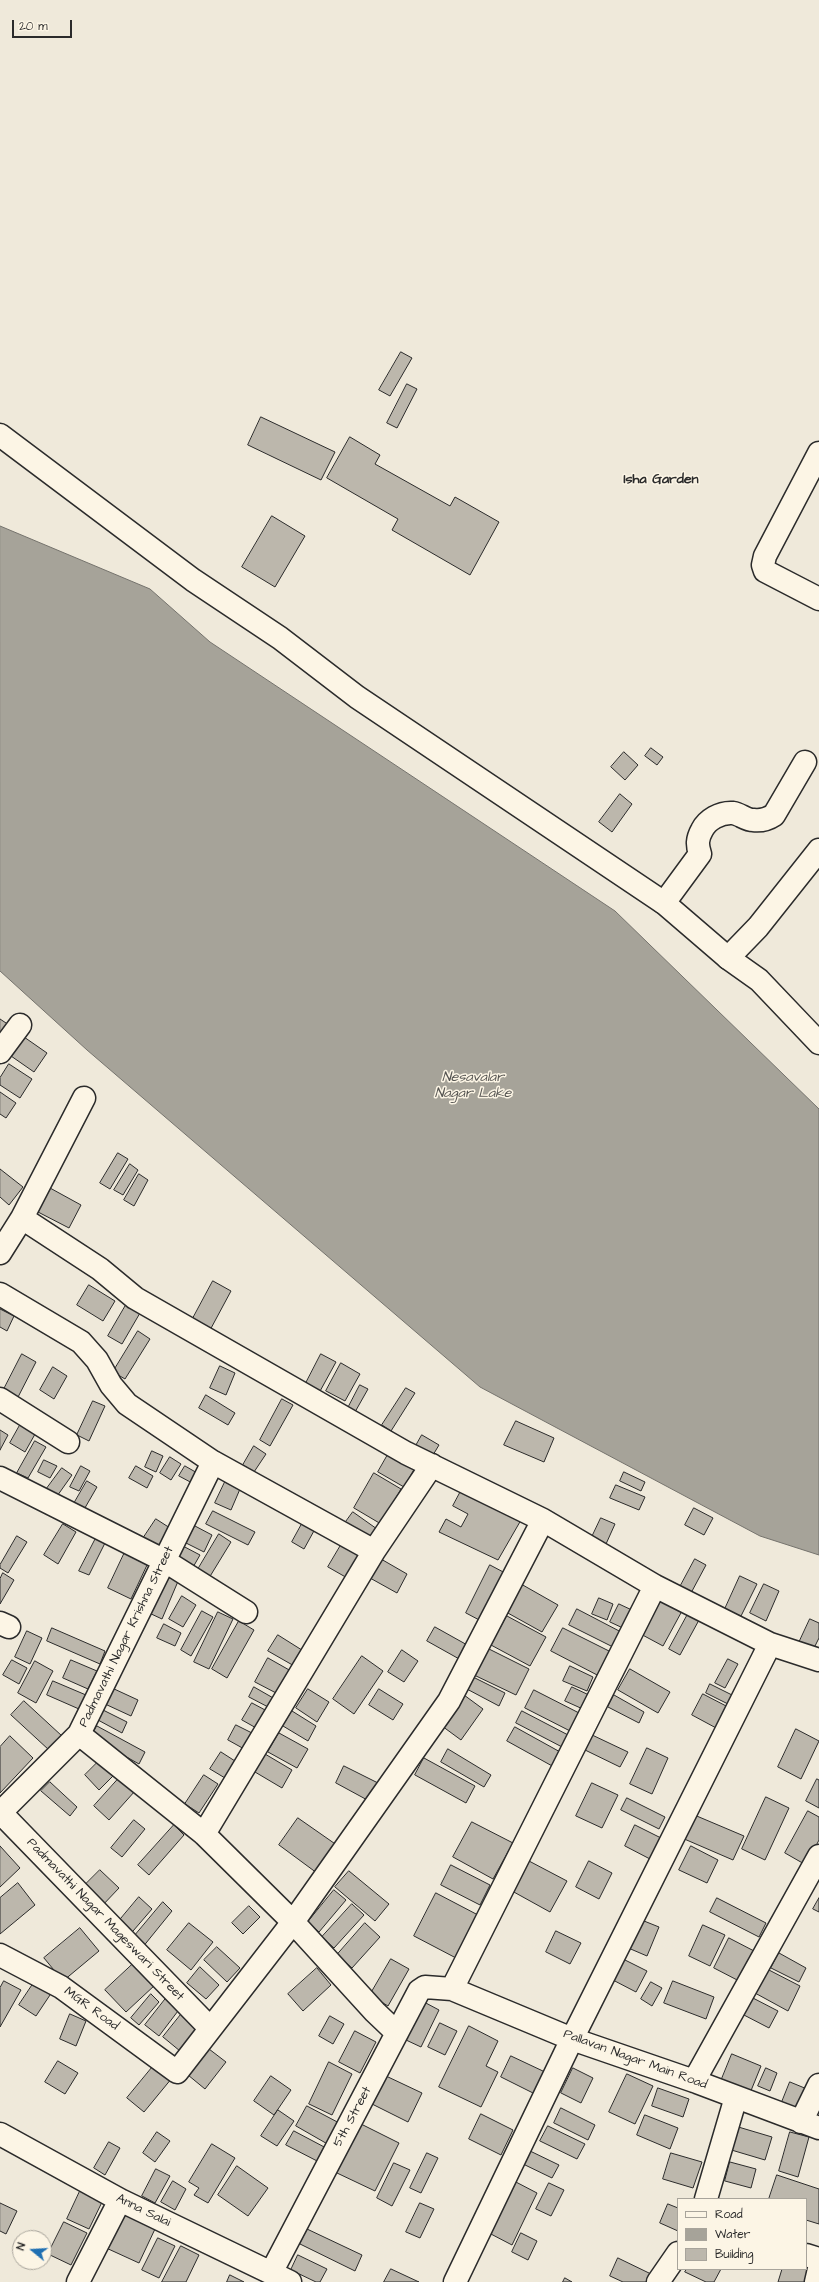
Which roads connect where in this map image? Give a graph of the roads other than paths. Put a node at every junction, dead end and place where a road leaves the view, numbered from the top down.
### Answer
1 (0, 435) edge
2 (817, 464) edge
3 (819, 599) edge
4 (805, 762) dead end
5 (819, 850) edge
6 (664, 903) junction
7 (728, 958) junction
8 (20, 1025) dead end
9 (819, 1043) edge
10 (0, 1052) edge
11 (84, 1098) dead end
12 (22, 1218) junction
13 (0, 1253) edge
14 (0, 1294) edge
15 (0, 1400) edge
16 (68, 1442) dead end
17 (213, 1462) junction
18 (432, 1465) junction
19 (0, 1478) edge
20 (543, 1520) junction
21 (374, 1551) junction
22 (165, 1561) junction
23 (655, 1586) junction
24 (246, 1612) dead end
25 (770, 1644) junction
26 (819, 1660) edge
27 (79, 1734) junction
28 (0, 1812) edge
29 (204, 1834) junction
30 (819, 1856) edge
31 (293, 1922) junction
32 (0, 1955) edge
33 (452, 1989) junction
34 (210, 2028) junction
35 (397, 2032) junction
36 (572, 2039) junction
37 (694, 2081) junction
38 (819, 2084) edge
39 (736, 2097) junction
40 (810, 2125) edge
41 (0, 2134) edge
42 (706, 2198) edge
43 (120, 2200) junction
44 (677, 2255) edge
45 (807, 2255) edge
46 (819, 2259) edge
47 (819, 2269) edge
48 (280, 2277) edge
49 (78, 2282) edge
50 (455, 2282) edge
51 (658, 2282) edge
52 (816, 2282) edge

1 - 6 street
2 - 3 street
4 - 6 street
5 - 7 street
6 - 7 street
7 - 9 street
8 - 10 street
11 - 12 street
12 - 13 street
12 - 18 street
14 - 17 street
15 - 16 street
17 - 21 street
17 - 22 street, Padmavathi Nagar Krishna Street
18 - 20 street
18 - 21 street
19 - 22 street
20 - 23 street
20 - 31 street
21 - 29 street
22 - 24 street
22 - 27 street, Padmavathi Nagar Krishna Street
23 - 25 street
23 - 33 street
25 - 26 street
25 - 36 street
27 - 28 street, Padmavathi Nagar Krishna Street
27 - 29 street
28 - 34 street, Padmavathi Nagar Mageswari Street
29 - 31 street
30 - 37 street
31 - 34 street
31 - 35 street
32 - 34 street, MGR Road
33 - 35 street, 5th Street
33 - 36 street, Pallavan Nagar Main Road
35 - 48 street, 5th Street
36 - 37 street, Pallavan Nagar Main Road
36 - 50 street
37 - 39 street, Pallavan Nagar Main Road
38 - 40 street
39 - 40 street, Pallavan Nagar Main Road
39 - 42 street
41 - 43 street, Anna Salai
43 - 48 street, Anna Salai
43 - 49 street
44 - 51 street
45 - 46 street
47 - 52 street

